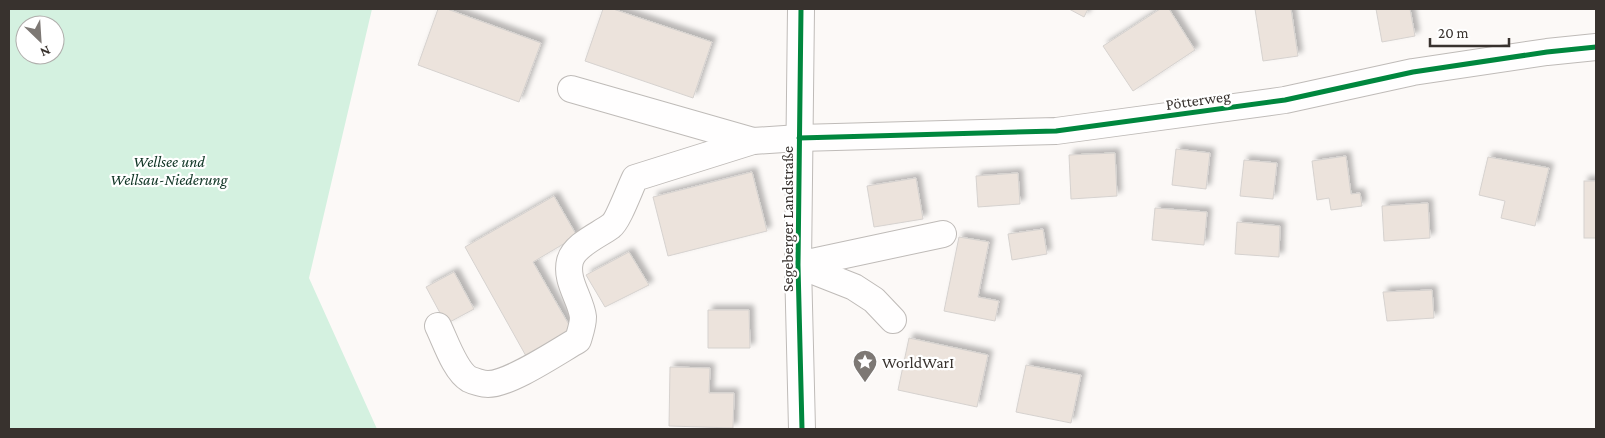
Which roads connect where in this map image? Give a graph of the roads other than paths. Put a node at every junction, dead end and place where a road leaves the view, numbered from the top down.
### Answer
1 (801, 9) edge
2 (1596, 46) edge
3 (572, 90) dead end
4 (799, 138) junction
5 (752, 142) junction
6 (944, 234) dead end
7 (798, 265) junction
8 (893, 320) dead end
9 (438, 326) dead end
10 (802, 429) edge

1 - 4 street, Segeberger Landstraße
2 - 4 street, Pötterweg
3 - 5 street
4 - 5 street, Pötterweg
4 - 7 street, Segeberger Landstraße
5 - 9 street
6 - 7 street
7 - 8 street
7 - 10 street, Segeberger Landstraße

